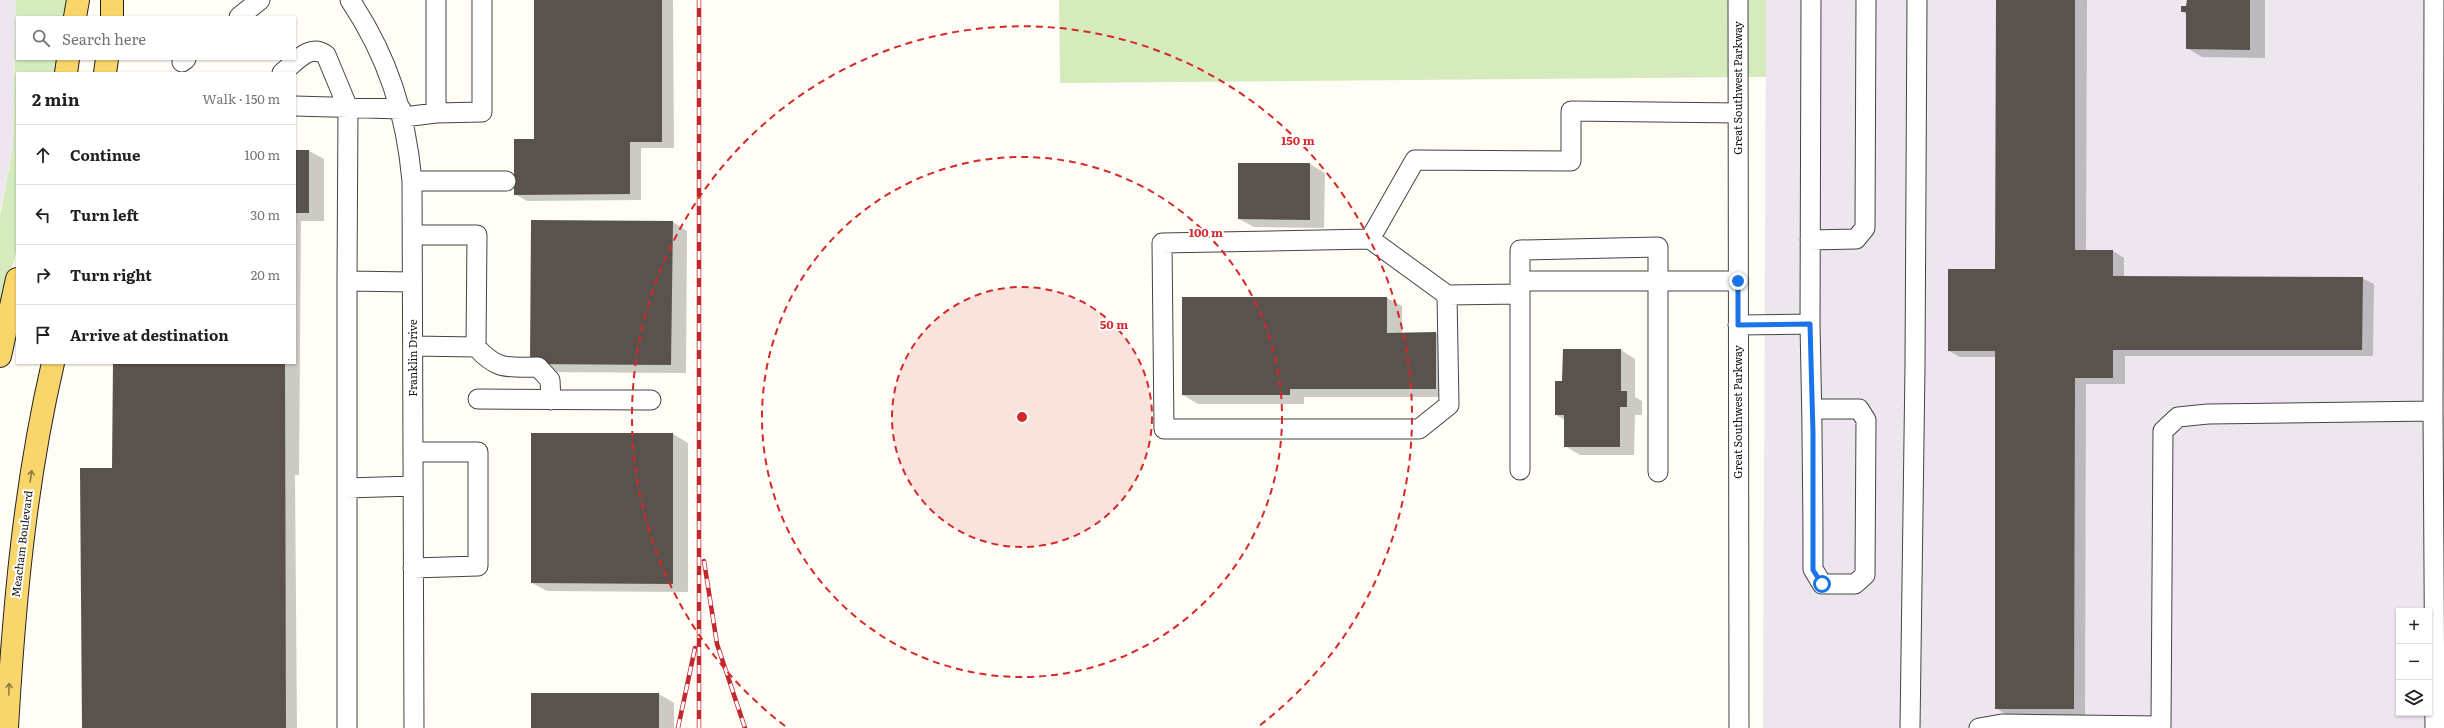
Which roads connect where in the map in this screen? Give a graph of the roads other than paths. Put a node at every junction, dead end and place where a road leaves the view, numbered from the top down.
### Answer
1 (78, 0) edge
2 (112, 0) edge
3 (260, 0) edge
4 (350, 0) edge
5 (436, 0) edge
6 (482, 0) edge
7 (1738, 0) edge
8 (1811, 0) edge
9 (1866, 0) edge
10 (1917, 0) edge
11 (2434, 0) edge
12 (75, 16) edge
13 (112, 16) edge
14 (240, 16) edge
15 (68, 60) edge
16 (107, 60) edge
17 (66, 72) edge
18 (105, 72) edge
19 (283, 72) edge
20 (296, 106) edge
21 (348, 108) junction
22 (402, 113) junction
23 (436, 113) junction
24 (1738, 113) junction
25 (412, 181) junction
26 (506, 181) dead end
27 (412, 235) junction
28 (1370, 239) junction
29 (1810, 240) junction
30 (347, 281) junction
31 (1658, 281) junction
32 (1738, 281) junction
33 (412, 282) junction
34 (16, 284) edge
35 (1520, 287) junction
36 (1447, 295) junction
37 (1810, 324) junction
38 (1738, 325) junction
39 (413, 346) junction
40 (476, 347) junction
41 (0, 356) edge
42 (53, 364) edge
43 (478, 399) dead end
44 (551, 400) junction
45 (651, 400) dead end
46 (1812, 409) junction
47 (2433, 411) junction
48 (413, 452) junction
49 (1520, 470) dead end
50 (1658, 472) dead end
51 (413, 486) junction
52 (347, 488) junction
53 (413, 568) junction
54 (2162, 727) edge
55 (7, 728) edge
56 (347, 728) edge
57 (414, 728) edge
58 (1739, 728) edge
59 (1910, 728) edge
60 (1979, 728) edge
61 (2435, 728) edge

1 - 12 main road
2 - 13 main road
3 - 14 street
4 - 22 street, Franklin Drive
5 - 23 street
6 - 23 street
7 - 24 street, Great Southwest Parkway
8 - 29 street
9 - 29 street
10 - 59 street
11 - 47 street
15 - 17 main road
16 - 18 main road
19 - 21 street
20 - 21 street
21 - 22 street
21 - 30 street
22 - 23 street
22 - 25 street, Franklin Drive
24 - 28 street
24 - 32 street, Great Southwest Parkway
25 - 26 street
25 - 27 street, Franklin Drive
27 - 33 street, Franklin Drive
27 - 40 street
28 - 36 street
28 - 36 street
29 - 37 street
30 - 33 street
30 - 52 street
31 - 32 street
31 - 35 street
31 - 35 street
31 - 50 street
32 - 38 street, Great Southwest Parkway
33 - 39 street, Franklin Drive
34 - 41 main road
35 - 36 street
35 - 49 street
37 - 38 street
37 - 46 street
38 - 58 street, Great Southwest Parkway
39 - 40 street
39 - 48 street, Franklin Drive
40 - 44 street
55 -> 42 main road, Meacham Boulevard
43 - 44 street
44 - 45 street
46 - 46 street
47 - 54 street
47 - 61 street
48 - 51 street, Franklin Drive
48 - 53 street
51 - 52 street
51 - 53 street, Franklin Drive
52 - 56 street
53 - 57 street, Franklin Drive
54 - 60 street

